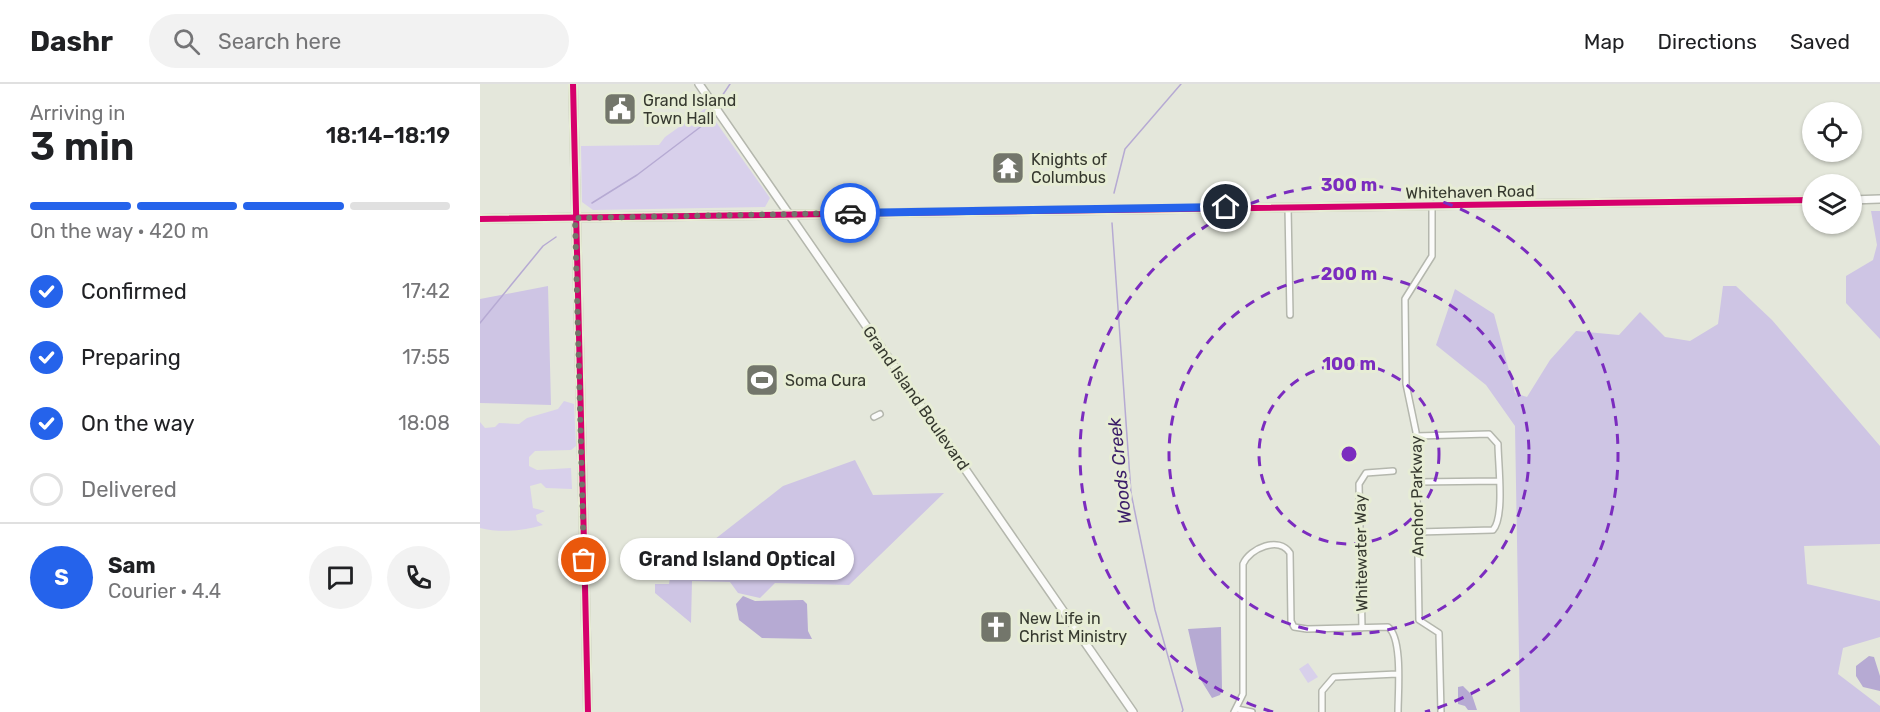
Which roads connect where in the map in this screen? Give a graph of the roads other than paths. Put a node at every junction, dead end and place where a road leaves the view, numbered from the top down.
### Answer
1 (573, 84) edge
2 (699, 84) edge
3 (1880, 199) edge
4 (1802, 200) edge
5 (1862, 200) edge
6 (1432, 206) junction
7 (1288, 207) junction
8 (788, 214) junction
9 (575, 218) junction
10 (480, 219) edge
11 (1290, 315) dead end
12 (1416, 436) junction
13 (1393, 471) dead end
14 (1499, 481) junction
15 (1417, 482) junction
16 (1418, 532) junction
17 (1362, 628) junction
18 (1397, 674) junction
19 (1235, 710) edge
20 (588, 712) edge
21 (1133, 712) edge
22 (1252, 712) edge
23 (1322, 712) edge
24 (1398, 712) edge
25 (1441, 712) edge

1 - 9 street
2 - 8 street, Grand Island Boulevard
3 - 5 street
4 - 6 street, Whitehaven Road
6 - 7 street, Whitehaven Road
6 - 12 street, Anchor Parkway
7 - 8 street, Whitehaven Road
7 - 11 street
8 - 9 street, Whitehaven Road
8 - 21 street, Grand Island Boulevard
9 - 10 street, Whitehaven Road
9 - 20 street
12 - 14 street
12 - 15 street, Anchor Parkway
13 - 17 street, Whitewater Way
14 - 15 street
14 - 16 street
15 - 16 street, Anchor Parkway
16 - 25 street, Anchor Parkway
17 - 18 street
17 - 19 street
18 - 23 street
18 - 24 street
19 - 22 street

